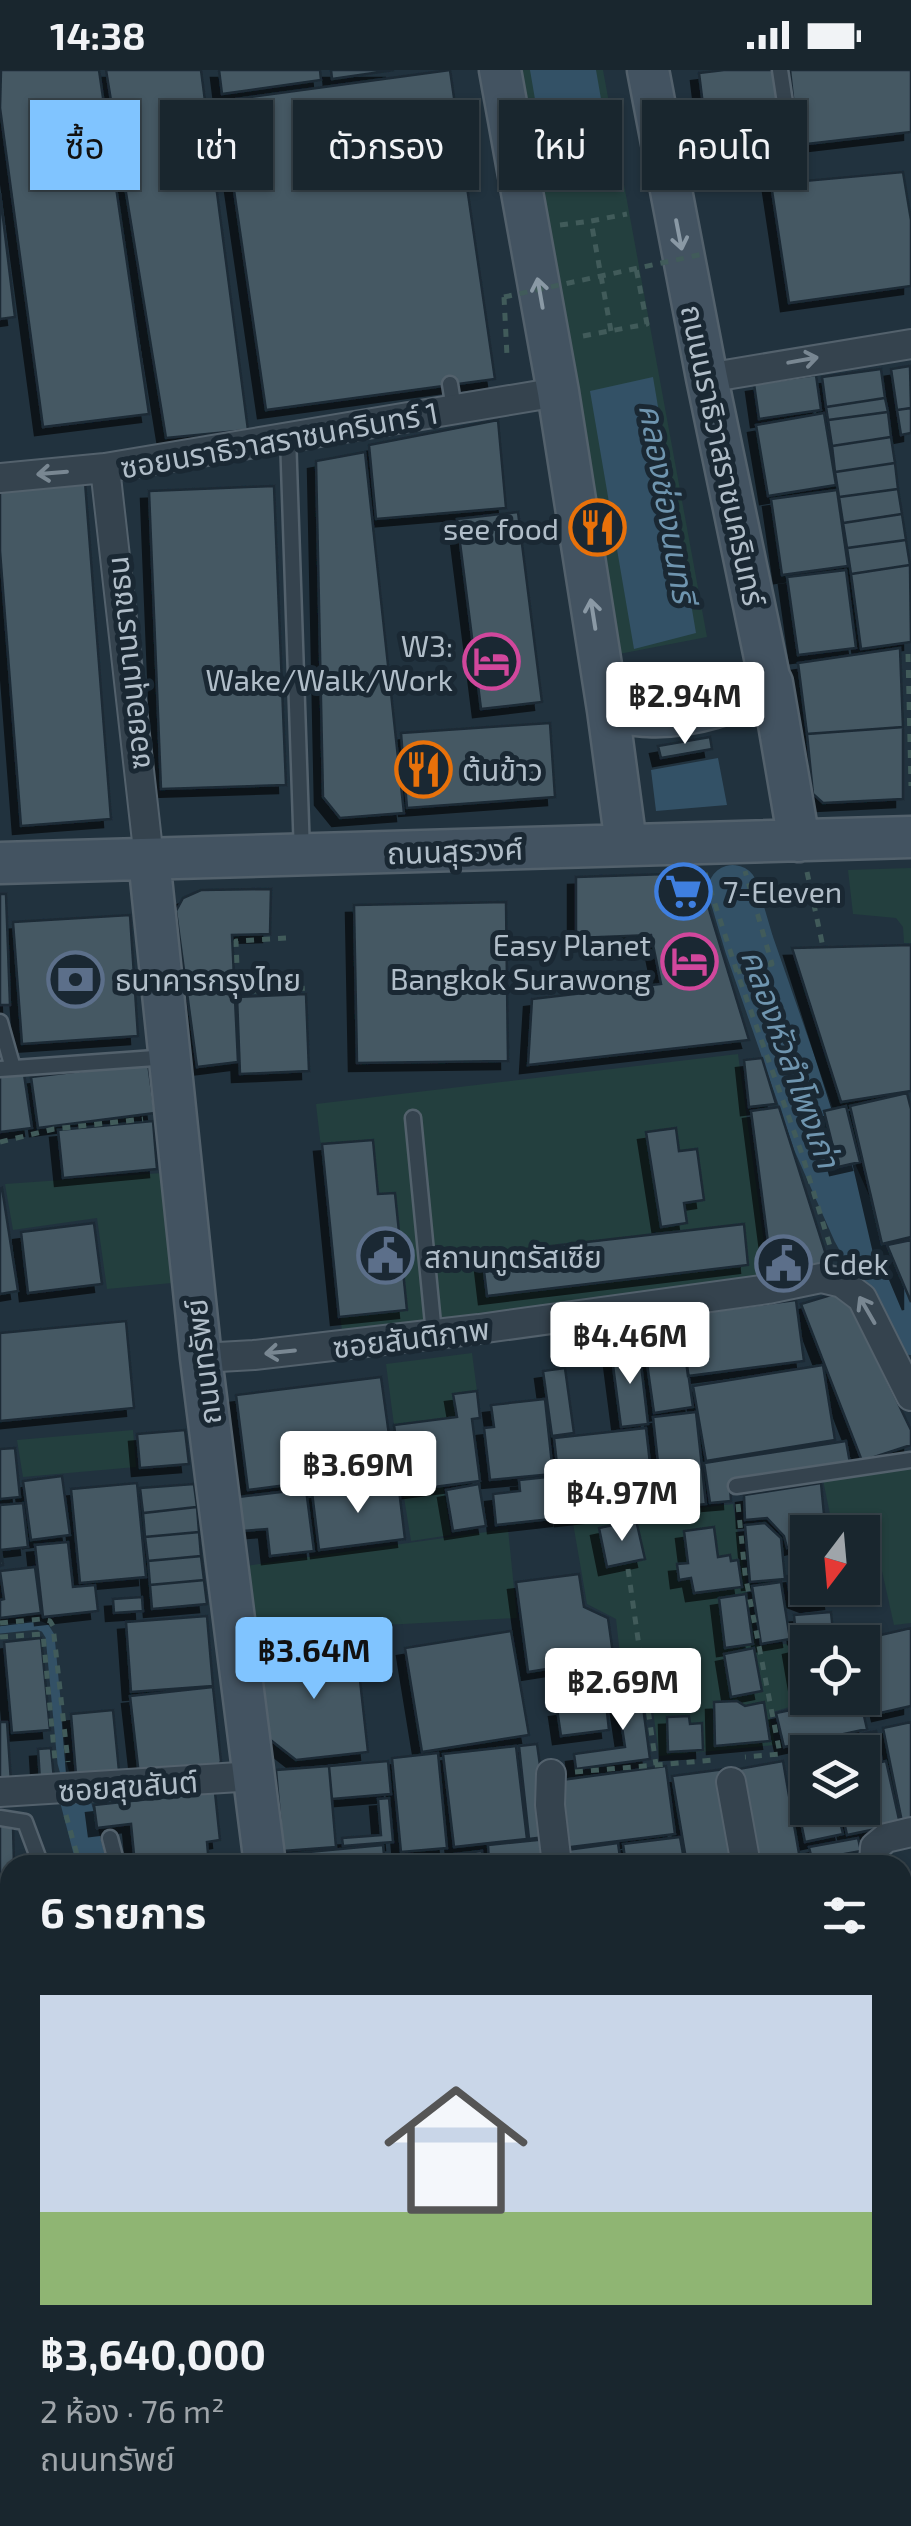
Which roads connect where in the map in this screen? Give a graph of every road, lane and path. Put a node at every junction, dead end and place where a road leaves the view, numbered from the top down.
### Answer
1 (500, 70) edge
2 (648, 70) edge
3 (780, 70) edge
4 (785, 100) edge
5 (627, 214) dead end
6 (591, 220) junction
7 (550, 227) dead end
8 (704, 254) dead end
9 (636, 268) junction
10 (610, 330) junction
11 (570, 338) dead end
12 (911, 344) edge
13 (507, 356) dead end
14 (707, 378) junction
15 (558, 392) junction
16 (288, 436) junction
17 (105, 468) junction
18 (0, 478) edge
19 (908, 654) dead end
20 (772, 683) junction
21 (608, 710) junction
22 (911, 786) edge
23 (911, 837) edge
24 (626, 844) junction
25 (302, 854) junction
26 (803, 854) junction
27 (148, 858) junction
28 (0, 863) edge
29 (744, 868) dead end
30 (704, 870) dead end
31 (286, 938) dead end
32 (823, 947) dead end
33 (738, 972) junction
34 (308, 988) dead end
35 (0, 1022) edge
36 (170, 1056) junction
37 (7, 1069) edge
38 (150, 1118) dead end
39 (413, 1118) dead end
40 (0, 1142) edge
41 (837, 1270) dead end
42 (434, 1334) junction
43 (201, 1358) junction
44 (911, 1396) edge
45 (911, 1460) edge
46 (736, 1486) joint
47 (628, 1569) dead end
48 (0, 1623) edge
49 (0, 1637) edge
50 (745, 1757) dead end
51 (656, 1765) junction
52 (729, 1770) joint
53 (551, 1774) joint
54 (255, 1776) junction
55 (68, 1788) junction
56 (0, 1792) edge
57 (0, 1818) edge
58 (911, 1832) edge
59 (110, 1838) dead end
60 (37, 1855) edge
61 (78, 1855) edge
62 (114, 1855) edge
63 (264, 1855) edge
64 (555, 1855) edge
65 (744, 1855) edge
66 (875, 1855) edge

15 -> 1 main road
2 -> 14 main road, ถนนนราธิวาสราชนครินทร์
3 - 4 lane
5 - 6 path
6 - 7 path
6 - 10 path
8 - 9 path, bridge
9 - 10 path
9 - 13 path, bridge
10 - 11 path
14 -> 12 street
14 - 20 main road, ถนนนราธิวาสราชนครินทร์
15 - 16 street, ซอยนราธิวาสราชนครินทร์ 1
21 -> 15 main road
16 - 17 street, ซอยนราธิวาสราชนครินทร์ 1
16 - 25 lane
17 -> 18 street, ซอยนราธิวาสราชนครินทร์ 1
17 - 27 street, ซอยอนุมานราชธน
19 - 22 path
20 - 21 main road
20 - 26 main road, ถนนนราธิวาสราชนครินทร์
21 - 24 main road
23 - 26 main road, ถนนสุรวงศ์
24 - 25 main road, ถนนสุรวงศ์
24 - 26 main road, ถนนสุรวงศ์
25 - 27 main road, ถนนสุรวงศ์
26 - 32 path
27 - 28 main road, ถนนสุรวงศ์
27 - 36 main road, ถนนทรัพย์
29 - 33 path
30 - 33 path
31 - 34 path
33 - 41 path
35 - 37 lane
36 - 37 lane
36 - 43 main road, ถนนทรัพย์
38 - 40 path
39 - 42 lane
42 -> 43 street, ซอยสันติภาพ
44 -> 42 street, ซอยสันติภาพ
43 - 54 main road, ถนนทรัพย์
45 - 46 lane
46 - 50 path
47 - 51 path
48 - 55 path
49 - 55 path
51 - 52 path
51 - 53 path
52 - 65 street
53 - 64 street
54 - 55 street, ซอยสุขสันต์
54 - 63 main road, ถนนทรัพย์
55 - 56 street, ซอยสุขสันต์
55 - 61 path
57 - 60 lane
58 - 66 street
59 - 62 lane

